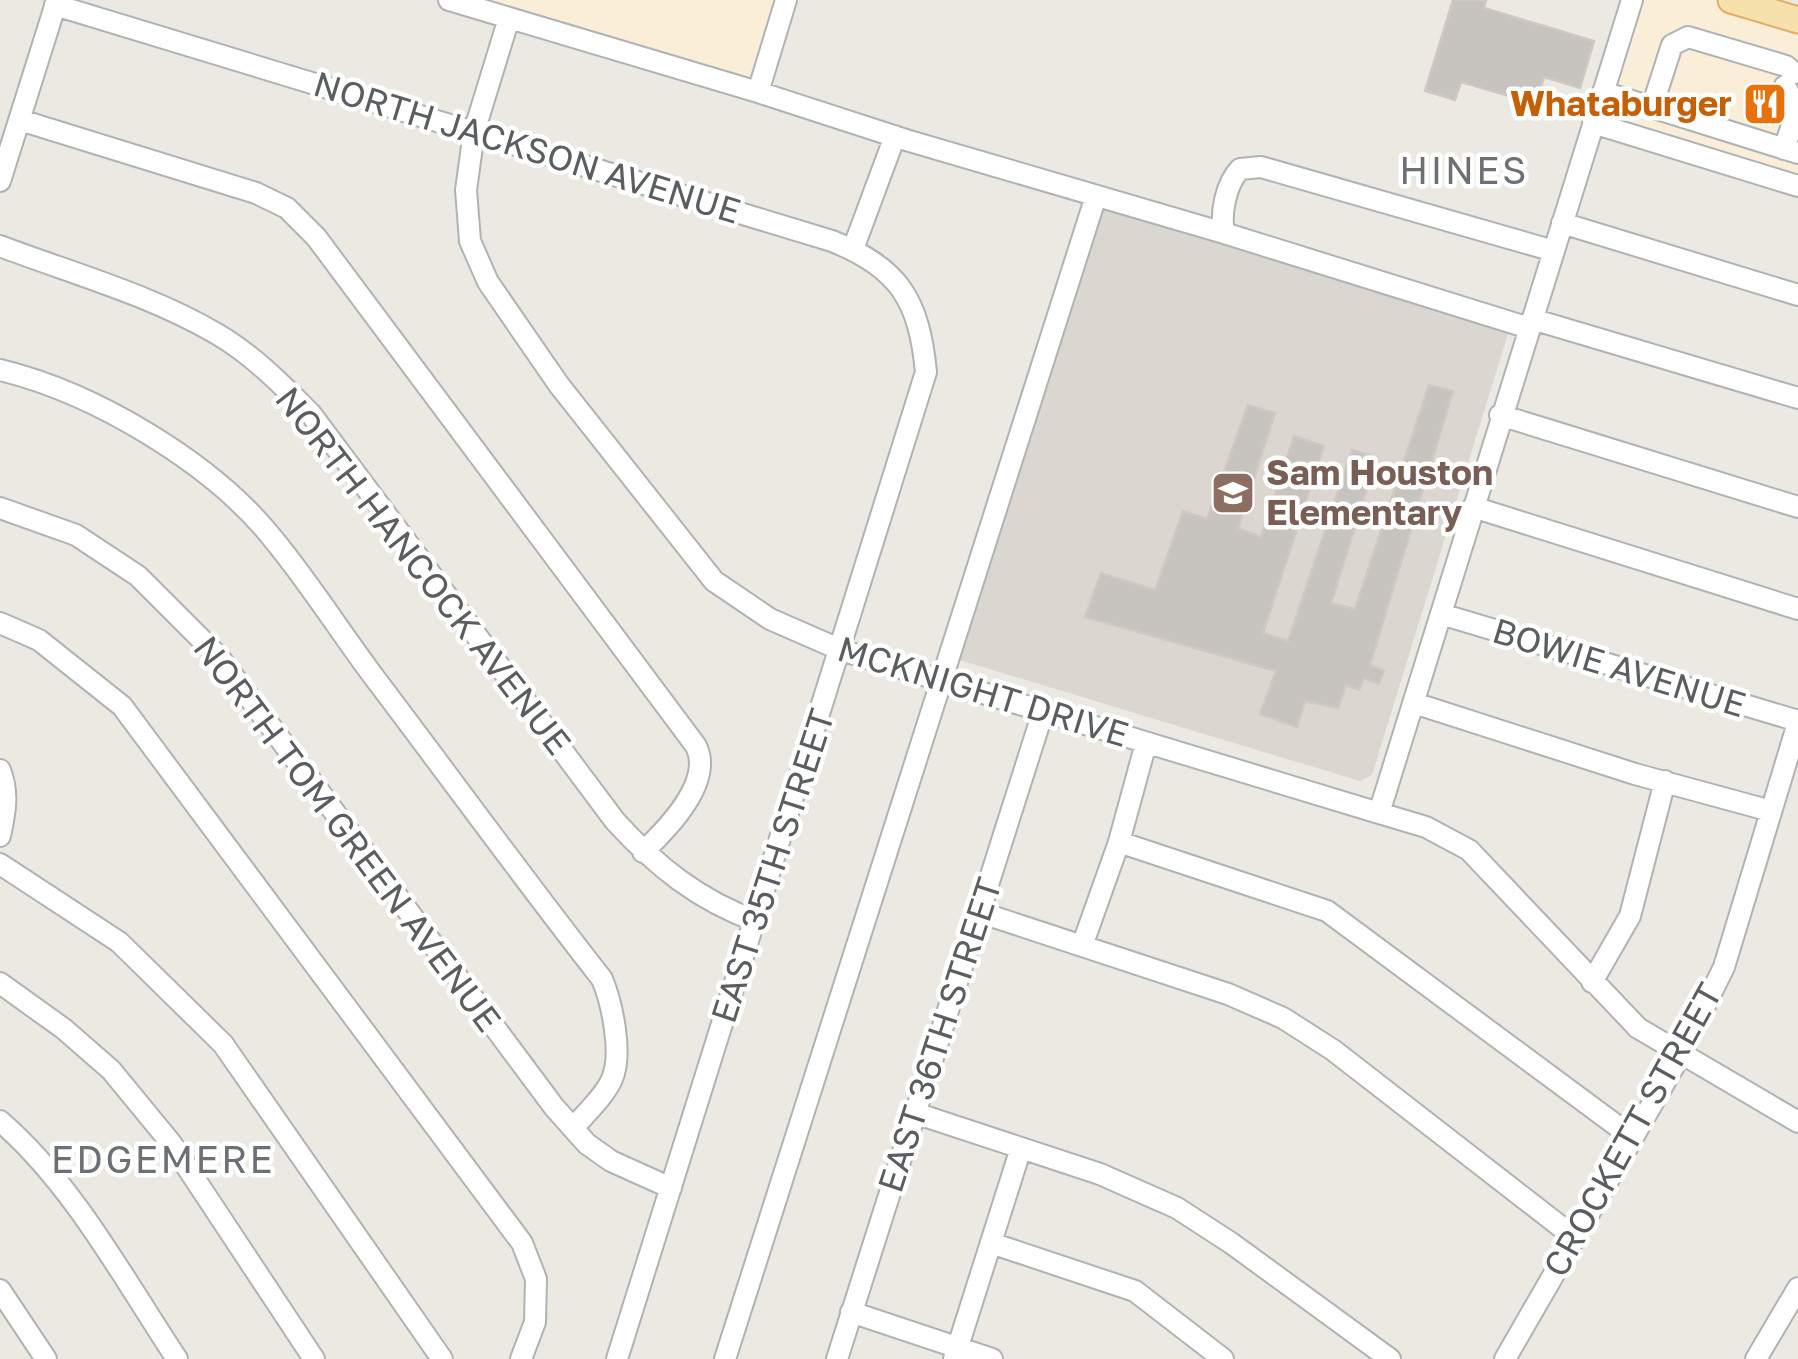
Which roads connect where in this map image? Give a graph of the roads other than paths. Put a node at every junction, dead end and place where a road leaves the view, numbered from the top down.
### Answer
1 (449, 0) edge
2 (786, 0) edge
3 (1632, 0) edge
4 (1731, 0) edge
5 (56, 2) edge
6 (1787, 12) edge
7 (510, 18) junction
8 (758, 92) junction
9 (1603, 92) junction
10 (1652, 108) junction
11 (1797, 108) edge
12 (20, 120) junction
13 (1594, 123) junction
14 (474, 132) junction
15 (895, 136) junction
16 (5, 150) edge
17 (1791, 151) edge
18 (0, 180) edge
19 (1798, 186) edge
20 (1096, 196) junction
21 (1562, 223) junction
22 (1224, 233) junction
23 (0, 246) edge
24 (853, 249) junction
25 (1554, 251) junction
26 (1798, 295) edge
27 (1530, 323) junction
28 (0, 370) edge
29 (926, 372) joint
30 (1798, 398) edge
31 (1500, 416) junction
32 (0, 508) edge
33 (1473, 508) junction
34 (1798, 508) edge
35 (1798, 609) edge
36 (1441, 614) junction
37 (0, 623) edge
38 (841, 650) junction
39 (944, 681) junction
40 (1414, 703) junction
41 (1043, 712) junction
42 (1798, 722) edge
43 (1146, 743) junction
44 (0, 770) edge
45 (1666, 781) junction
46 (1772, 811) junction
47 (1380, 813) junction
48 (0, 836) edge
49 (1119, 842) junction
50 (643, 852) junction
51 (0, 864) edge
52 (979, 912) junction
53 (756, 921) junction
54 (1082, 946) junction
55 (0, 982) edge
56 (1592, 982) junction
57 (1681, 1054) junction
58 (915, 1113) junction
59 (0, 1120) edge
60 (1798, 1122) edge
61 (573, 1128) junction
62 (1632, 1137) junction
63 (1021, 1148) junction
64 (671, 1188) junction
65 (1574, 1237) junction
66 (991, 1242) junction
67 (1798, 1288) edge
68 (0, 1290) edge
69 (852, 1312) junction
70 (956, 1353) edge
71 (46, 1359) edge
72 (177, 1359) edge
73 (314, 1359) edge
74 (442, 1359) edge
75 (521, 1359) edge
76 (617, 1359) edge
77 (724, 1359) edge
78 (836, 1359) edge
79 (992, 1359) edge
80 (1224, 1359) edge
81 (1390, 1359) edge
82 (1505, 1359) edge
83 (1756, 1359) edge

1 - 7 street
2 - 8 street
3 - 9 street
4 - 6 main road
5 - 12 street
5 - 14 street, NORTH JACKSON AVENUE
7 - 8 street
7 - 14 street, MCKNIGHT DRIVE
8 - 15 street
9 - 10 street
9 - 13 street
10 - 11 street
10 - 17 street
11 - 17 street
12 - 16 street
12 - 50 street
13 - 19 street
13 - 21 street
14 - 24 street, NORTH JACKSON AVENUE
14 - 38 street, MCKNIGHT DRIVE
15 - 20 street
15 - 24 street
16 - 18 street
20 - 22 street
20 - 39 street
21 - 25 street
21 - 26 street
22 - 25 street
22 - 27 street
23 - 50 street, NORTH HANCOCK AVENUE
24 - 29 street, NORTH JACKSON AVENUE
25 - 27 street
27 - 30 street
27 - 31 street
28 - 61 street
29 - 38 street, EAST 35TH STREET
31 - 33 street
31 - 34 street
32 - 61 street, NORTH TOM GREEN AVENUE
33 - 35 street
33 - 36 street
36 - 40 street
36 - 42 street, BOWIE AVENUE
37 - 75 street
38 - 39 street, MCKNIGHT DRIVE
38 - 53 street, EAST 35TH STREET
39 - 41 street, MCKNIGHT DRIVE
39 - 77 street
40 - 45 street
40 - 47 street
41 - 43 street, MCKNIGHT DRIVE
41 - 52 street, EAST 36TH STREET
42 - 46 street, CROCKETT STREET
43 - 47 street, MCKNIGHT DRIVE
43 - 49 street
44 - 48 street
45 - 46 street
45 - 56 street
46 - 57 street, CROCKETT STREET
47 - 56 street, MCKNIGHT DRIVE
49 - 54 street
49 - 62 street
50 - 53 street, NORTH HANCOCK AVENUE
51 - 74 street
52 - 54 street
52 - 58 street, EAST 36TH STREET
53 - 64 street, EAST 35TH STREET
54 - 65 street
55 - 73 street
56 - 57 street, MCKNIGHT DRIVE
57 - 60 street, MCKNIGHT DRIVE
57 - 62 street, CROCKETT STREET
58 - 63 street
58 - 69 street, EAST 36TH STREET
59 - 72 street
61 - 64 street, NORTH TOM GREEN AVENUE
62 - 65 street, CROCKETT STREET
63 - 66 street
63 - 81 street
64 - 76 street, EAST 35TH STREET
65 - 82 street, CROCKETT STREET
66 - 70 street
66 - 80 street
67 - 83 street
68 - 71 street
69 - 70 street
69 - 78 street, EAST 36TH STREET
70 - 79 street

